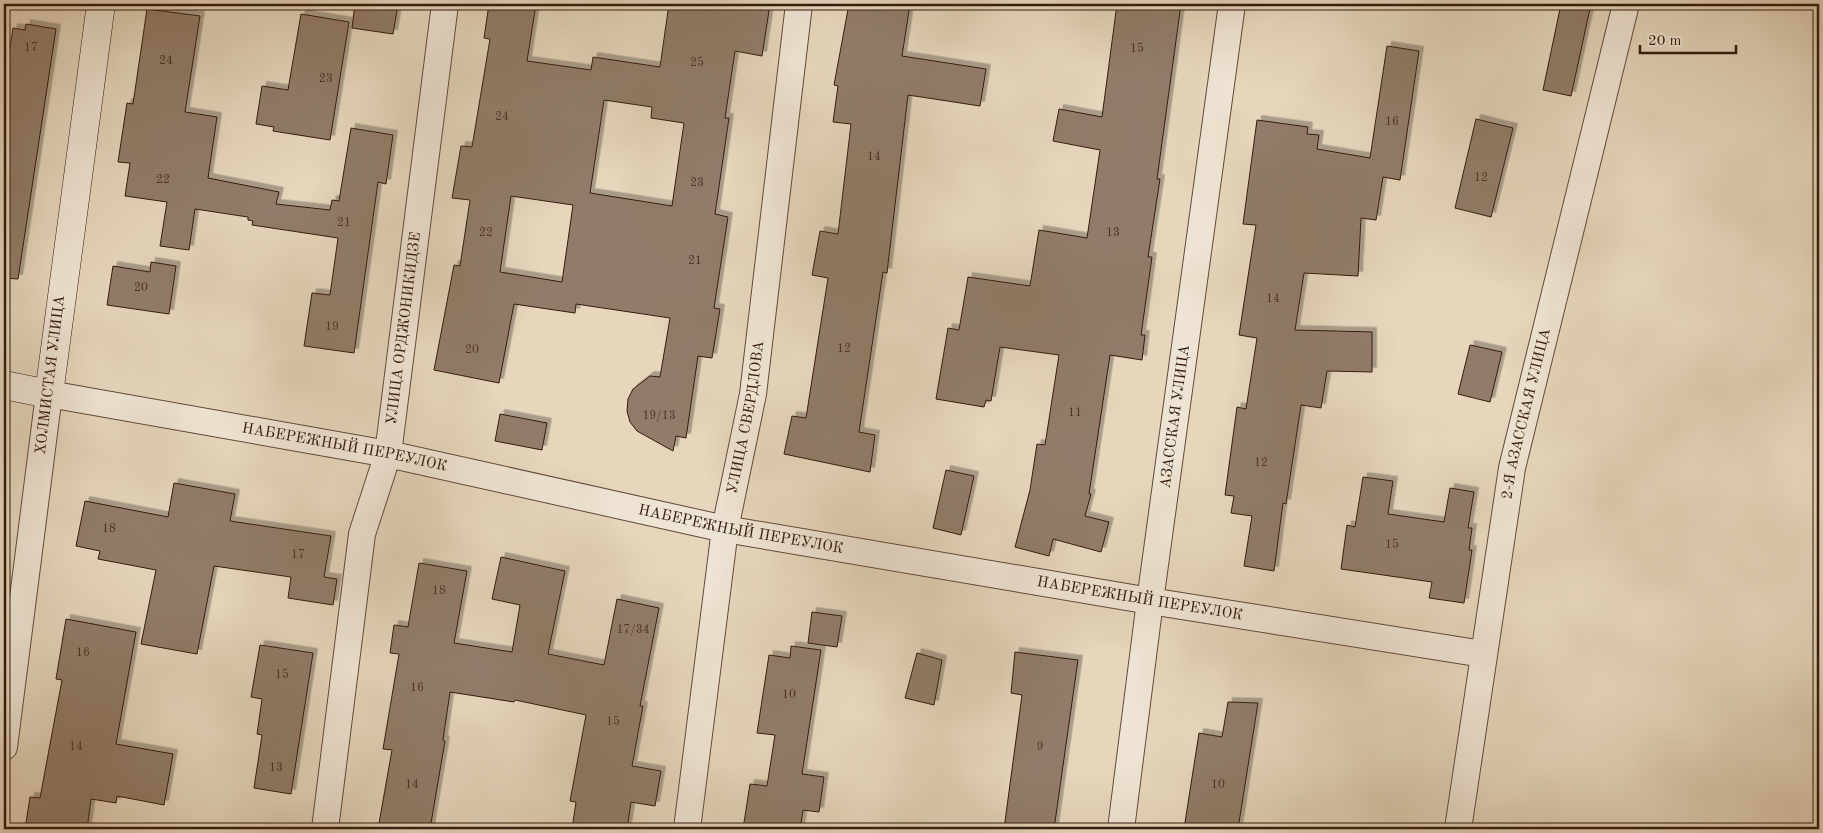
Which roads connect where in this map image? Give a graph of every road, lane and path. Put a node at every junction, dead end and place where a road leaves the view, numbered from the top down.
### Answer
1 (101, 4) edge
2 (445, 4) edge
3 (799, 4) edge
4 (1232, 4) edge
5 (1626, 4) edge
6 (4, 385) edge
7 (49, 394) junction
8 (388, 454) junction
9 (725, 529) junction
10 (1150, 601) junction
11 (1483, 654) junction
12 (4, 747) edge
13 (325, 829) edge
14 (687, 829) edge
15 (1121, 829) edge
16 (1458, 829) edge

1 - 7 street, ХОЛМИСТАЯ УЛИЦА
2 - 8 street, УЛИЦА ОРДЖОНИКИДЗЕ
3 - 9 street, УЛИЦА СВЕРДЛОВА
4 - 10 street, АЗАССКАЯ УЛИЦА
5 - 11 street, 2-Я АЗАССКАЯ УЛИЦА
6 - 7 street, НАБЕРЕЖНЫЙ ПЕРЕУЛОК
7 - 8 street, НАБЕРЕЖНЫЙ ПЕРЕУЛОК
7 - 12 street, ХОЛМИСТАЯ УЛИЦА
8 - 9 street, НАБЕРЕЖНЫЙ ПЕРЕУЛОК
8 - 13 street, УЛИЦА ОРДЖОНИКИДЗЕ
9 - 10 street, НАБЕРЕЖНЫЙ ПЕРЕУЛОК
9 - 14 street, УЛИЦА СВЕРДЛОВА
10 - 11 street, НАБЕРЕЖНЫЙ ПЕРЕУЛОК
10 - 15 street, АЗАССКАЯ УЛИЦА
11 - 16 street, 2-Я АЗАССКАЯ УЛИЦА

